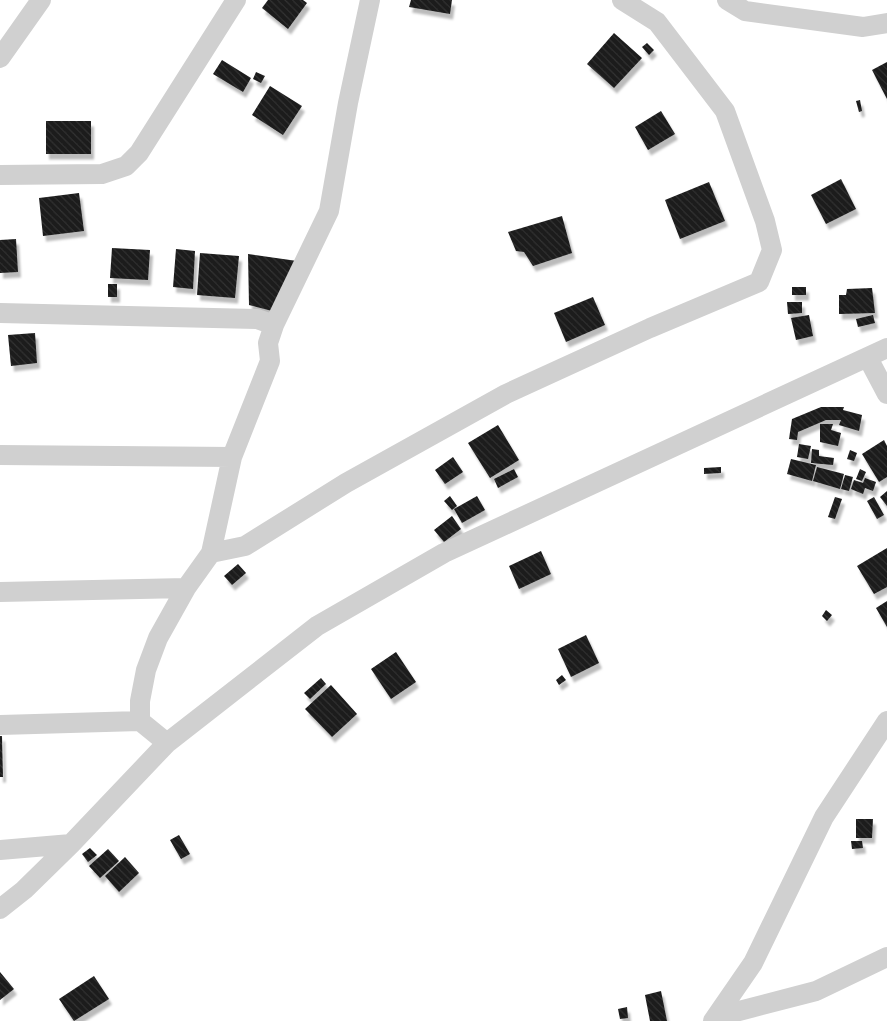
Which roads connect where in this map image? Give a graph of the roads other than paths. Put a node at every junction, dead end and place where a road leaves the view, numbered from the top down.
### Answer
1 (41, 0) edge
2 (236, 0) edge
3 (370, 0) edge
4 (622, 0) edge
5 (726, 0) edge
6 (887, 23) edge
7 (0, 58) edge
8 (0, 175) edge
9 (0, 312) edge
10 (274, 325) junction
11 (887, 348) edge
12 (868, 358) junction
13 (887, 394) edge
14 (0, 455) edge
15 (232, 457) junction
16 (211, 553) junction
17 (186, 588) junction
18 (0, 592) edge
19 (140, 721) junction
20 (887, 721) edge
21 (0, 725) edge
22 (167, 743) junction
23 (71, 844) junction
24 (0, 850) edge
25 (0, 909) edge
26 (887, 957) edge
27 (714, 1019) edge

1 - 7 street
2 - 8 street
3 - 10 street
4 - 16 street
5 - 6 street
9 - 10 street
10 - 15 street
11 - 12 street
12 - 13 street
12 - 22 street
14 - 15 street
15 - 16 street
16 - 17 street
17 - 18 street
17 - 19 street
19 - 21 street
19 - 22 street
20 - 27 street
22 - 23 street
23 - 24 street
23 - 25 street
26 - 27 street

